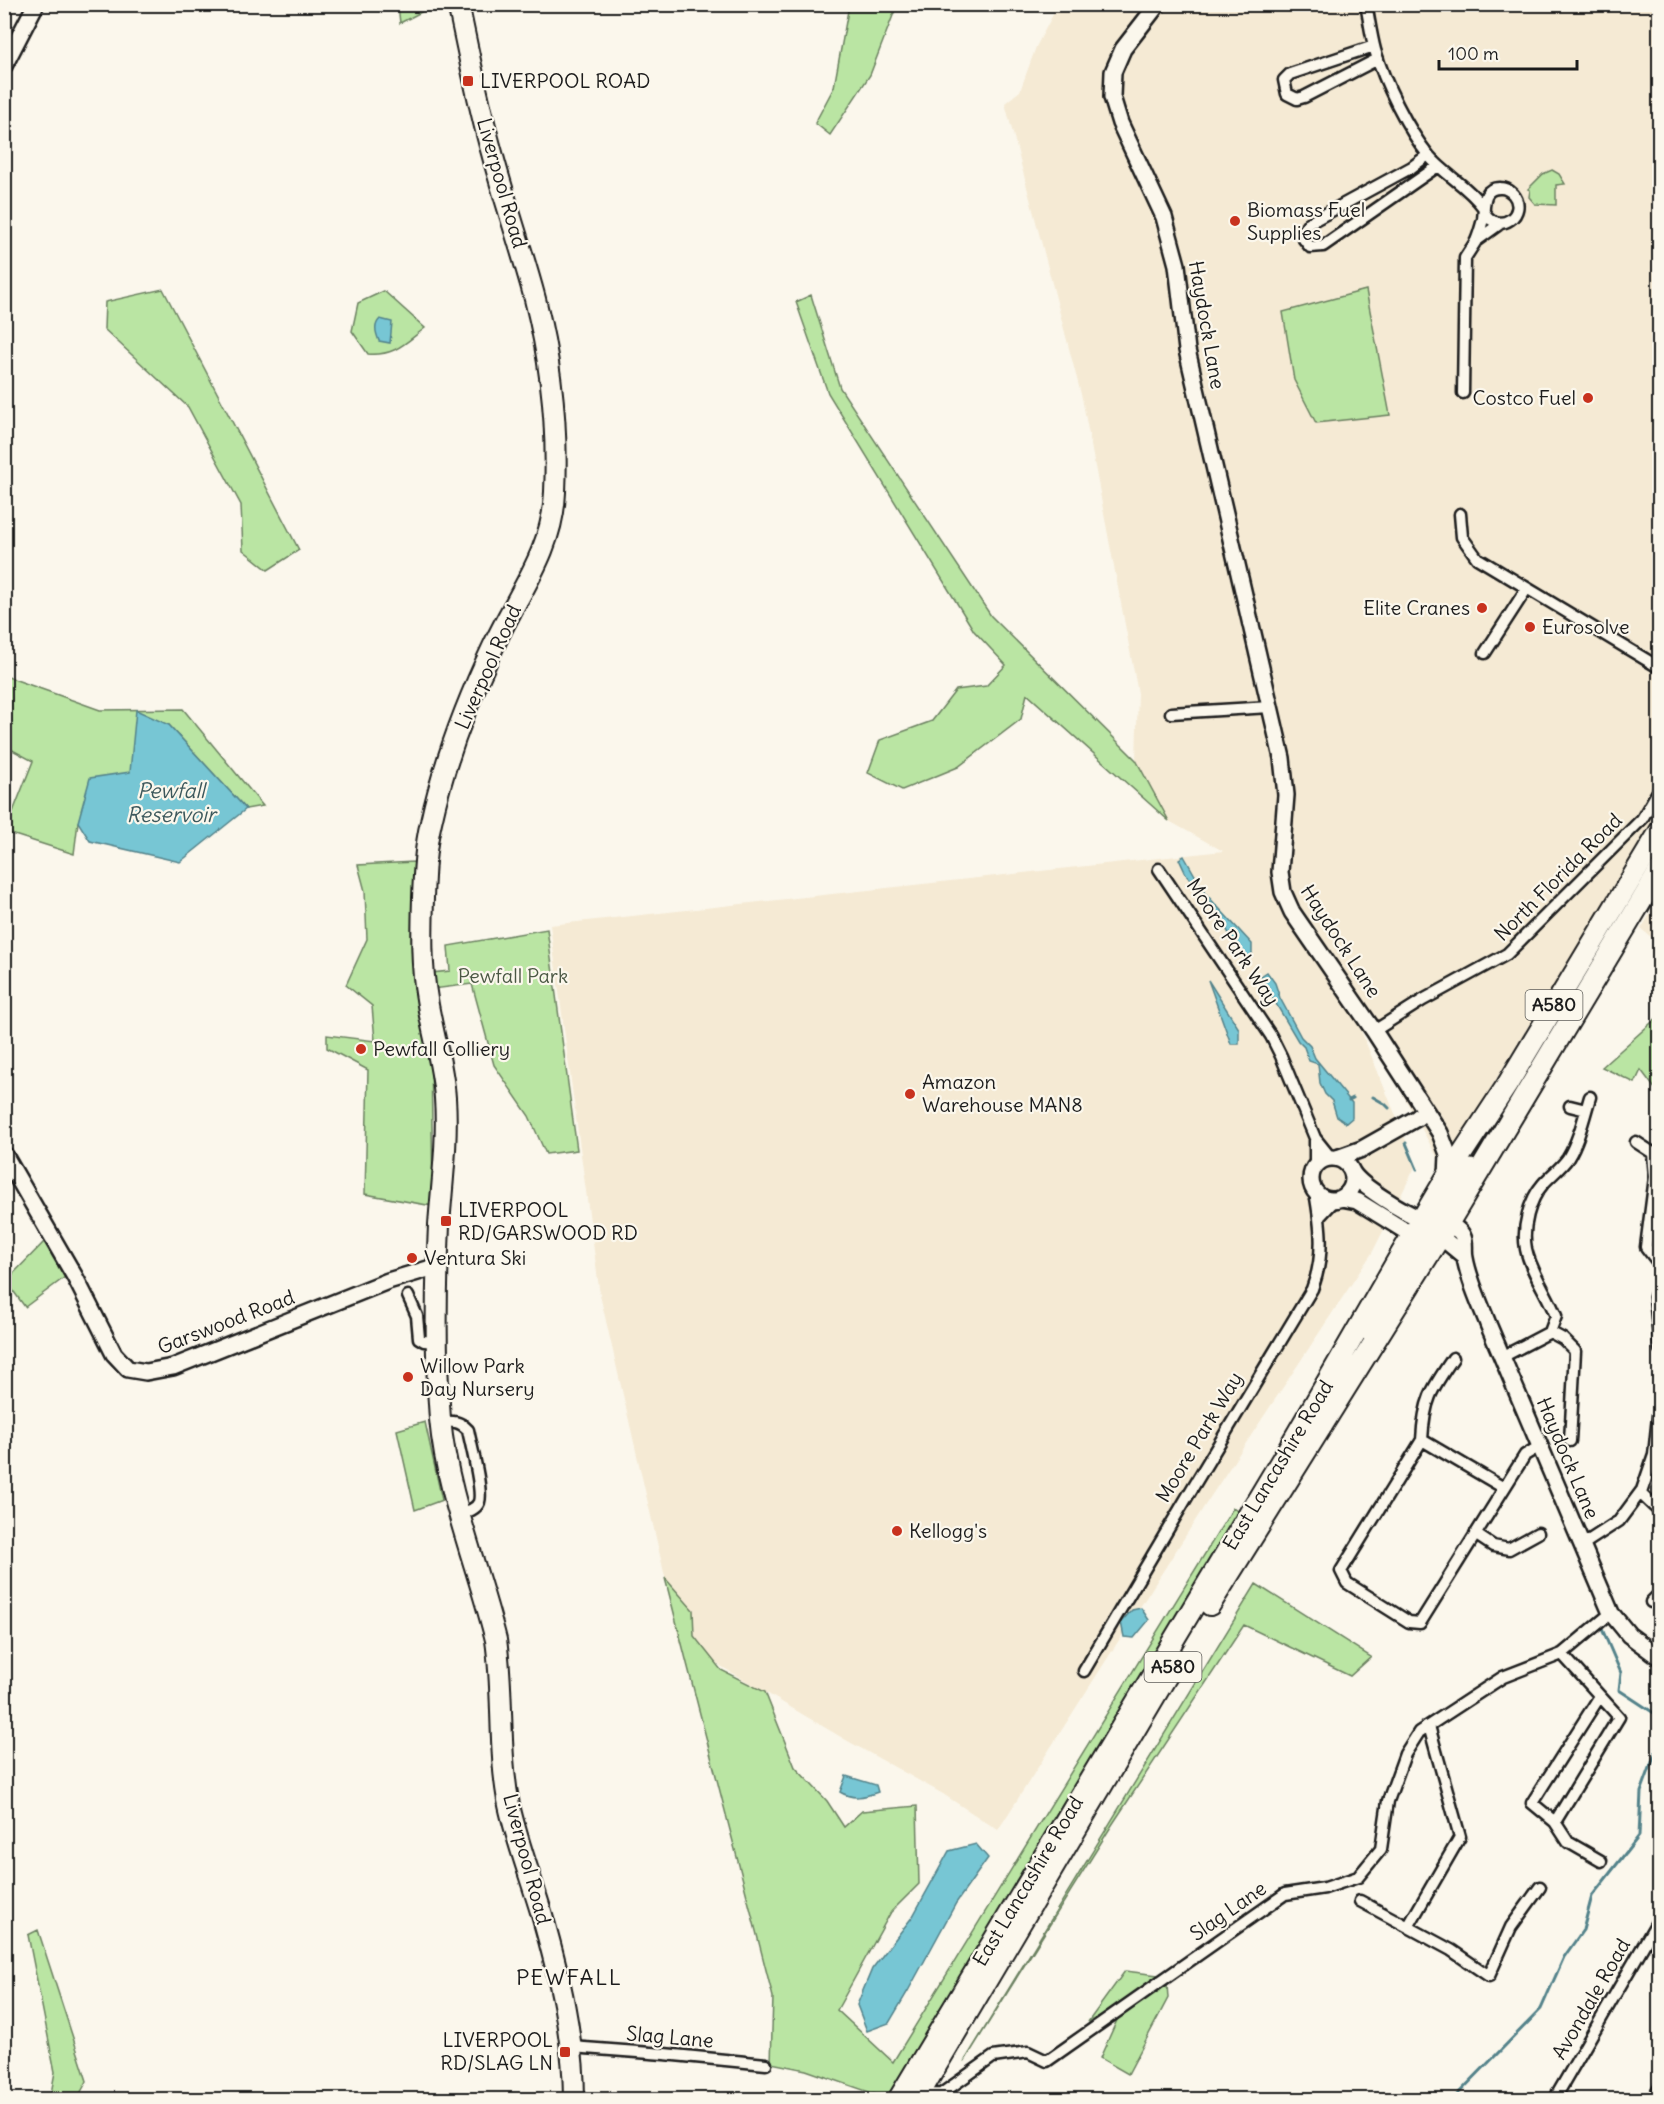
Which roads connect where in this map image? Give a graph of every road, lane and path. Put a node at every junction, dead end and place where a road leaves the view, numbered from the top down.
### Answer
1 (36, 4) edge
2 (458, 4) edge
3 (1158, 4) edge
4 (1366, 4) edge
5 (1374, 46) junction
6 (1378, 59) junction
7 (4, 66) edge
8 (1428, 155) junction
9 (1438, 166) junction
10 (1463, 185) junction
11 (1494, 189) junction
12 (1483, 209) junction
13 (1502, 223) junction
14 (1476, 241) junction
15 (1463, 393) dead end
16 (1460, 514) dead end
17 (1527, 588) junction
18 (1485, 653) dead end
19 (1659, 668) edge
20 (1270, 706) junction
21 (1171, 713) dead end
22 (1659, 788) edge
23 (1659, 831) edge
24 (1159, 869) dead end
25 (1659, 870) edge
26 (1374, 1030) junction
27 (1590, 1097) dead end
28 (1570, 1106) dead end
29 (1586, 1110) junction
30 (1425, 1111) junction
31 (1440, 1133) junction
32 (1315, 1138) junction
33 (1473, 1138) junction
34 (1636, 1142) dead end
35 (1362, 1149) junction
36 (4, 1154) edge
37 (1334, 1158) junction
38 (1315, 1167) junction
39 (1351, 1170) junction
40 (1446, 1178) junction
41 (1315, 1192) junction
42 (1338, 1199) junction
43 (1320, 1216) junction
44 (1431, 1229) junction
45 (1659, 1265) edge
46 (437, 1269) junction
47 (1659, 1282) edge
48 (406, 1302) dead end
49 (1550, 1332) junction
50 (436, 1342) junction
51 (1659, 1349) edge
52 (1502, 1357) junction
53 (1453, 1358) dead end
54 (1659, 1397) edge
55 (441, 1422) junction
56 (1422, 1440) junction
57 (1570, 1441) dead end
58 (1540, 1446) junction
59 (1504, 1488) junction
60 (1640, 1493) junction
61 (1659, 1512) edge
62 (459, 1515) junction
63 (1538, 1533) dead end
64 (1475, 1534) junction
65 (1582, 1545) junction
66 (1659, 1593) edge
67 (1651, 1602) dead end
68 (1611, 1613) junction
69 (1562, 1654) junction
70 (1659, 1658) edge
71 (1084, 1671) dead end
72 (1600, 1696) junction
73 (1429, 1726) junction
74 (1555, 1822) junction
75 (1601, 1861) dead end
76 (1540, 1887) dead end
77 (1360, 1901) dead end
78 (1659, 1917) edge
79 (1408, 1927) junction
80 (571, 2047) junction
81 (766, 2064) dead end
82 (1659, 2086) edge
83 (907, 2098) edge
84 (574, 2100) edge
85 (1554, 2100) edge
86 (1652, 2100) edge

1 - 7 street
2 - 46 highway, Liverpool Road
3 - 20 street, Haydock Lane
4 - 5 street
5 - 6 street
5 - 6 street
6 - 8 street
8 - 9 street
8 - 9 street
9 - 10 street
10 - 11 street
10 - 12 street
11 - 12 street
11 - 13 street
12 - 13 street
12 - 14 street
13 - 14 street
14 - 15 street
16 - 17 street
17 - 18 street
17 - 19 street
20 - 21 street
20 - 26 street, Haydock Lane
22 - 26 street, North Florida Road
23 - 33 highway, East Lancashire Road / A580
24 - 32 street, Moore Park Way
25 - 44 highway, East Lancashire Road / A580
26 - 30 street, Haydock Lane
27 - 29 street
28 - 29 street
29 - 49 street
30 - 31 street, Haydock Lane
30 - 35 street
31 - 33 street
31 - 40 street, Haydock Lane
32 - 37 street, Moore Park Way
32 - 38 street, Moore Park Way
33 - 40 highway, East Lancashire Road / A580
34 - 45 street
35 - 37 street
35 - 39 street
36 - 46 street, Garswood Road
37 - 38 street
37 - 39 street
38 - 41 street
39 - 42 street
39 - 44 street
40 - 44 highway, East Lancashire Road / A580
41 - 42 street
41 - 43 street, Moore Park Way
42 - 43 street
42 - 44 street
43 - 71 street, Moore Park Way
44 - 52 street, Haydock Lane
44 - 83 highway, East Lancashire Road / A580
44 - 83 highway, East Lancashire Road / A580
46 - 50 highway, Liverpool Road
47 - 51 street
48 - 50 street
49 - 52 street
49 - 57 street
50 - 55 highway, Liverpool Road
52 - 58 street, Haydock Lane
53 - 56 street
54 - 60 street
55 - 62 highway, Liverpool Road
55 - 62 street
56 - 59 street
56 - 64 street
58 - 59 street
58 - 65 street, Haydock Lane
59 - 64 street
60 - 61 street
60 - 65 street
62 - 80 highway, Liverpool Road
63 - 64 street
65 - 68 street, Haydock Lane
66 - 67 street
68 - 69 street, Slag Lane
68 - 70 street, Haydock Lane
69 - 72 street
69 - 73 street, Slag Lane
72 - 74 street
72 - 74 street
73 - 79 street
73 - 83 street, Slag Lane
74 - 75 street
76 - 79 street
77 - 79 street
78 - 85 street, Avondale Road
80 - 81 street, Slag Lane
80 - 84 highway, Liverpool Road
82 - 86 street

